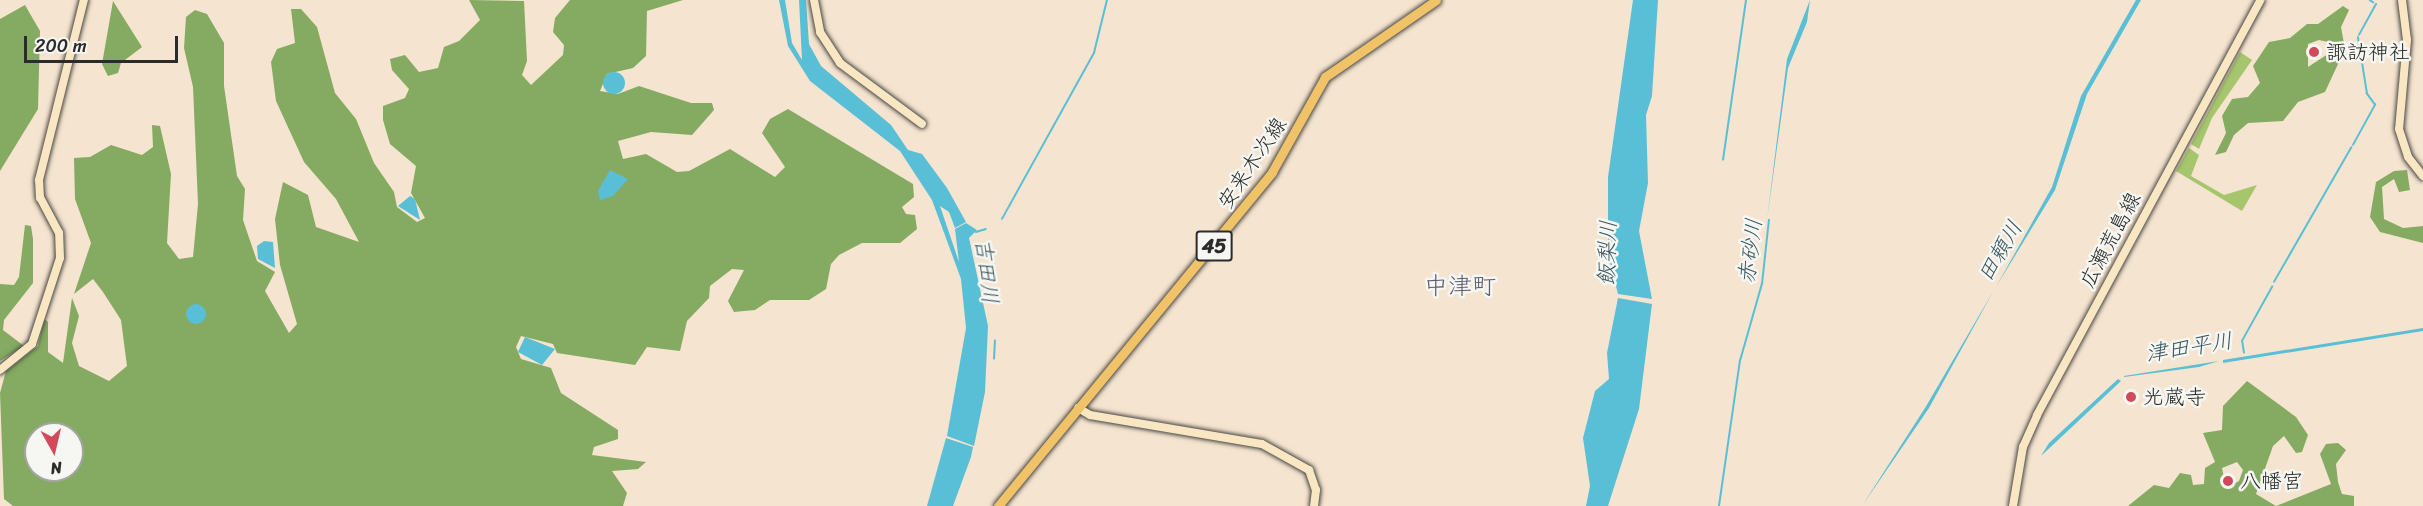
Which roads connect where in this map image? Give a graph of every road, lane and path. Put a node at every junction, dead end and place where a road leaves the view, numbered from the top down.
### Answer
1 (84, 0) edge
2 (814, 0) edge
3 (1436, 0) edge
4 (2260, 0) edge
5 (2402, 0) edge
6 (922, 124) dead end
7 (2423, 176) edge
8 (0, 370) edge
9 (1078, 408) junction
10 (998, 506) edge
11 (1314, 506) edge
12 (2013, 506) edge

1 - 8 street
2 - 6 street
3 - 9 main road, 安来木次線 / 45
4 - 12 street, 広瀬荒島線
5 - 7 street
9 - 10 main road, 安来木次線 / 45
9 - 11 street

